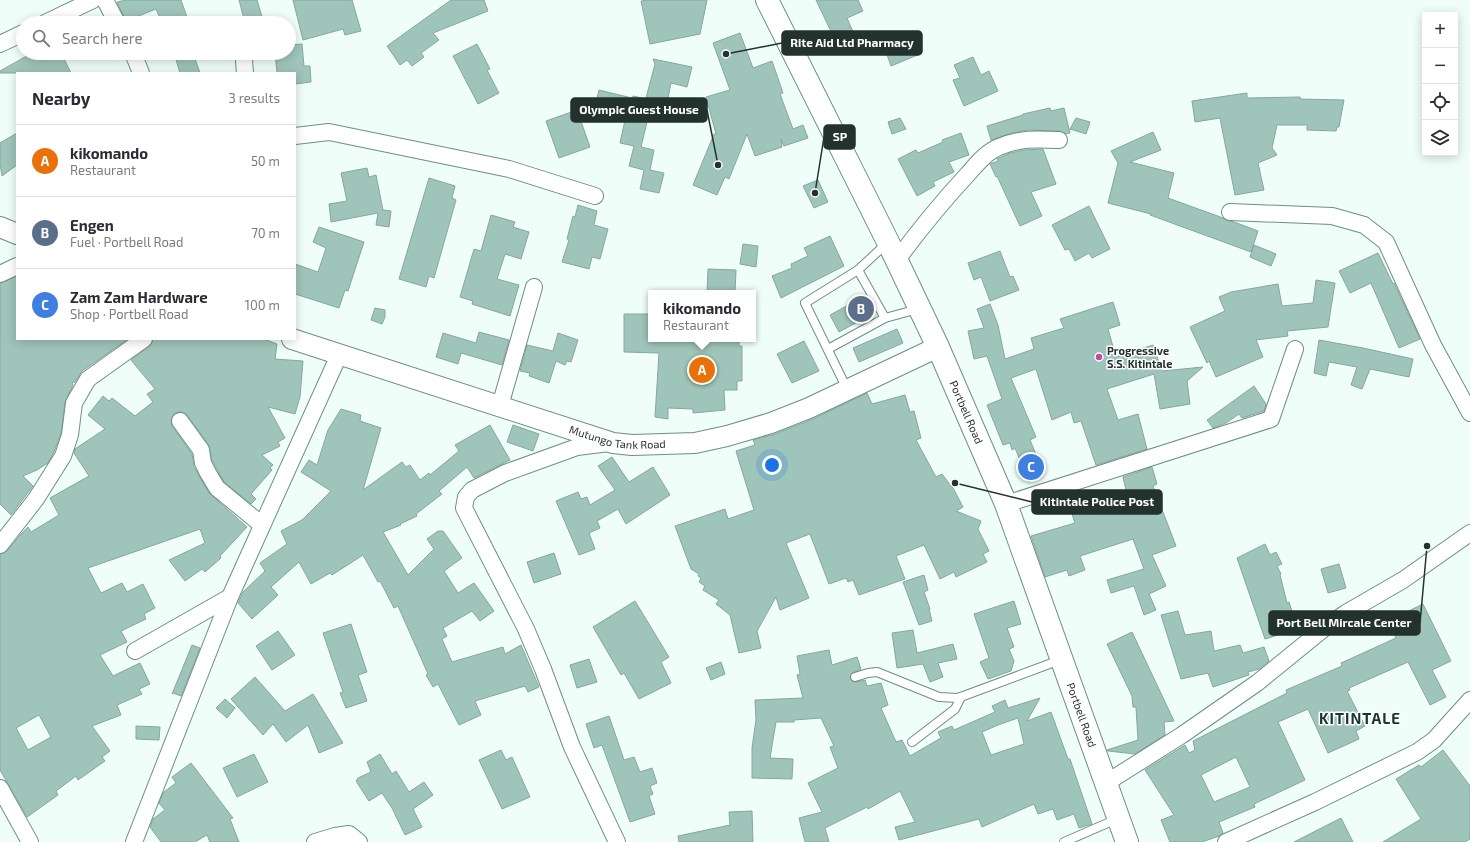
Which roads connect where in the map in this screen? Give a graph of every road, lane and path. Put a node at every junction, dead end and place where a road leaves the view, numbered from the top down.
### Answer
1 (93, 0) edge
2 (105, 0) edge
3 (767, 0) edge
4 (60, 16) edge
5 (113, 16) edge
6 (16, 37) edge
7 (0, 44) edge
8 (135, 60) edge
9 (244, 60) edge
10 (141, 72) edge
11 (245, 72) edge
12 (296, 136) edge
13 (1059, 140) dead end
14 (595, 196) dead end
15 (1230, 212) dead end
16 (0, 227) edge
17 (16, 234) edge
18 (892, 251) junction
19 (16, 266) edge
20 (858, 270) junction
21 (0, 274) edge
22 (534, 287) dead end
23 (920, 308) junction
24 (885, 318) junction
25 (143, 340) edge
26 (295, 340) edge
27 (938, 347) junction
28 (828, 349) junction
29 (1295, 349) dead end
30 (339, 355) junction
31 (847, 389) junction
32 (500, 406) junction
33 (1470, 413) edge
34 (180, 421) dead end
35 (612, 443) junction
36 (1006, 504) junction
37 (262, 526) junction
38 (1470, 533) edge
39 (0, 545) edge
40 (230, 597) junction
41 (135, 651) dead end
42 (1061, 660) junction
43 (855, 677) dead end
44 (961, 697) junction
45 (1470, 700) edge
46 (912, 742) dead end
47 (1106, 783) junction
48 (0, 788) edge
49 (1118, 819) junction
50 (30, 842) edge
51 (134, 842) edge
52 (315, 842) edge
53 (359, 842) edge
54 (617, 842) edge
55 (1064, 842) edge
56 (1127, 842) edge
57 (1226, 842) edge

1 - 4 street
2 - 5 street
3 - 18 main road, Portbell Road
6 - 7 street
8 - 10 street
9 - 11 street
12 - 14 street
13 - 18 street
15 - 33 street
16 - 17 street
18 - 20 lane
18 - 23 main road, Portbell Road
19 - 21 street
20 - 24 lane
20 - 28 lane
22 - 32 street
23 - 24 lane
23 - 27 main road, Portbell Road
24 - 28 lane
25 - 39 street
26 - 30 street, Mutungo Tank Road
27 - 31 street, Mutungo Tank Road
27 - 36 main road, Portbell Road
28 - 31 lane
29 - 36 street
30 - 32 street, Mutungo Tank Road
30 - 37 street
31 - 35 street, Mutungo Tank Road
32 - 35 street, Mutungo Tank Road
34 - 37 street
35 - 54 street
36 - 42 main road, Portbell Road
37 - 40 street
38 - 47 street
40 - 41 street
40 - 51 street
42 - 44 lane
42 - 47 main road, Portbell Road
43 - 44 lane
44 - 46 lane
45 - 57 street
47 - 49 main road, Portbell Road
48 - 50 street
49 - 55 lane
49 - 56 main road, Portbell Road
52 - 53 street

